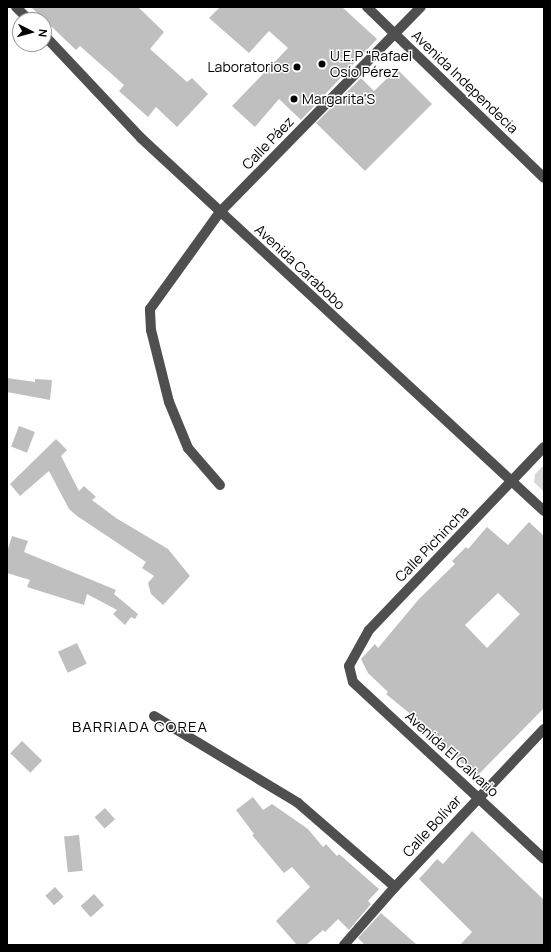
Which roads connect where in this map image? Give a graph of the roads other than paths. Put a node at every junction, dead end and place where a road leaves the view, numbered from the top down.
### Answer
1 (367, 7) edge
2 (421, 7) edge
3 (395, 34) junction
4 (52, 43) edge
5 (544, 178) edge
6 (220, 212) junction
7 (544, 447) edge
8 (512, 480) junction
9 (220, 485) dead end
10 (544, 511) edge
11 (349, 666) joint
12 (154, 716) dead end
13 (544, 728) edge
14 (479, 796) junction
15 (544, 859) edge
16 (394, 887) junction
17 (344, 945) edge

1 - 3 street, Avenida Independecia
2 - 3 street, Calle Páez
3 - 5 street, Avenida Independecia
3 - 6 street, Calle Páez
4 - 6 street, Avenida Carabobo
6 - 8 street, Avenida Carabobo
6 - 9 street, Calle Páez
7 - 8 street, Calle Pichincha
8 - 10 street, Avenida Carabobo
8 - 11 street, Calle Pichincha
11 - 14 street, Avenida El Calvario
12 - 16 street
13 - 14 street, Calle Bolívar
14 - 15 street, Avenida El Calvario
14 - 16 street, Calle Bolívar
16 - 17 street, Calle Bolívar

